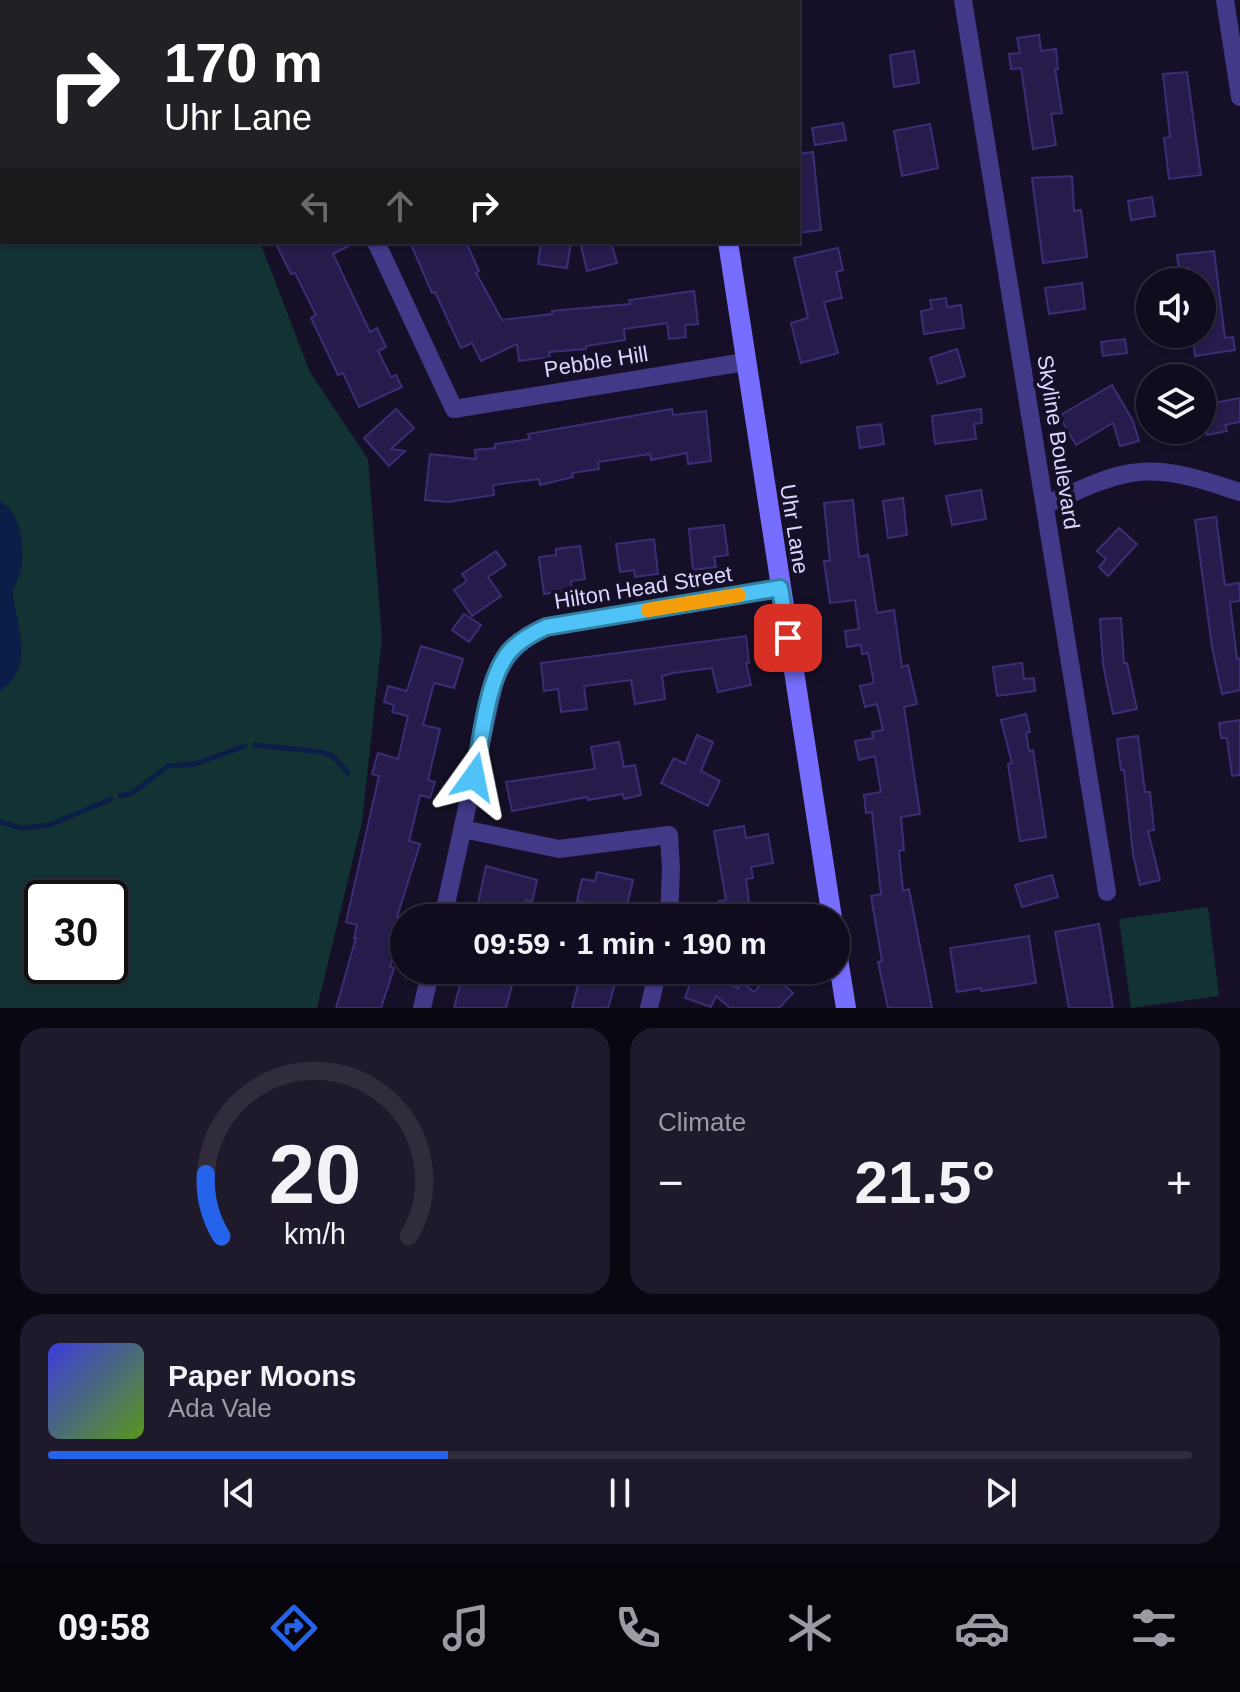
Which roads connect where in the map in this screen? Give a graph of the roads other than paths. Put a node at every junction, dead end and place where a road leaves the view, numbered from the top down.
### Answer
1 (963, 0) edge
2 (1225, 0) edge
3 (1240, 97) edge
4 (377, 244) edge
5 (728, 244) edge
6 (745, 362) junction
7 (1240, 492) edge
8 (1045, 505) junction
9 (780, 588) junction
10 (463, 829) junction
11 (1107, 892) dead end
12 (446, 904) edge
13 (671, 904) edge
14 (830, 904) edge
15 (428, 984) edge
16 (655, 984) edge
17 (842, 984) edge
18 (422, 1008) edge
19 (649, 1008) edge
20 (846, 1008) edge

1 - 8 street, Skyline Boulevard
2 - 3 street
4 - 6 street, Pebble Hill
5 - 6 street, Uhr Lane
6 - 9 street, Uhr Lane
7 - 8 street
8 - 11 street, Skyline Boulevard
9 - 10 street, Hilton Head Street
9 - 14 street, Uhr Lane
10 - 12 street, Hilton Head Street
10 - 13 street
15 - 18 street
16 - 19 street
17 - 20 street

